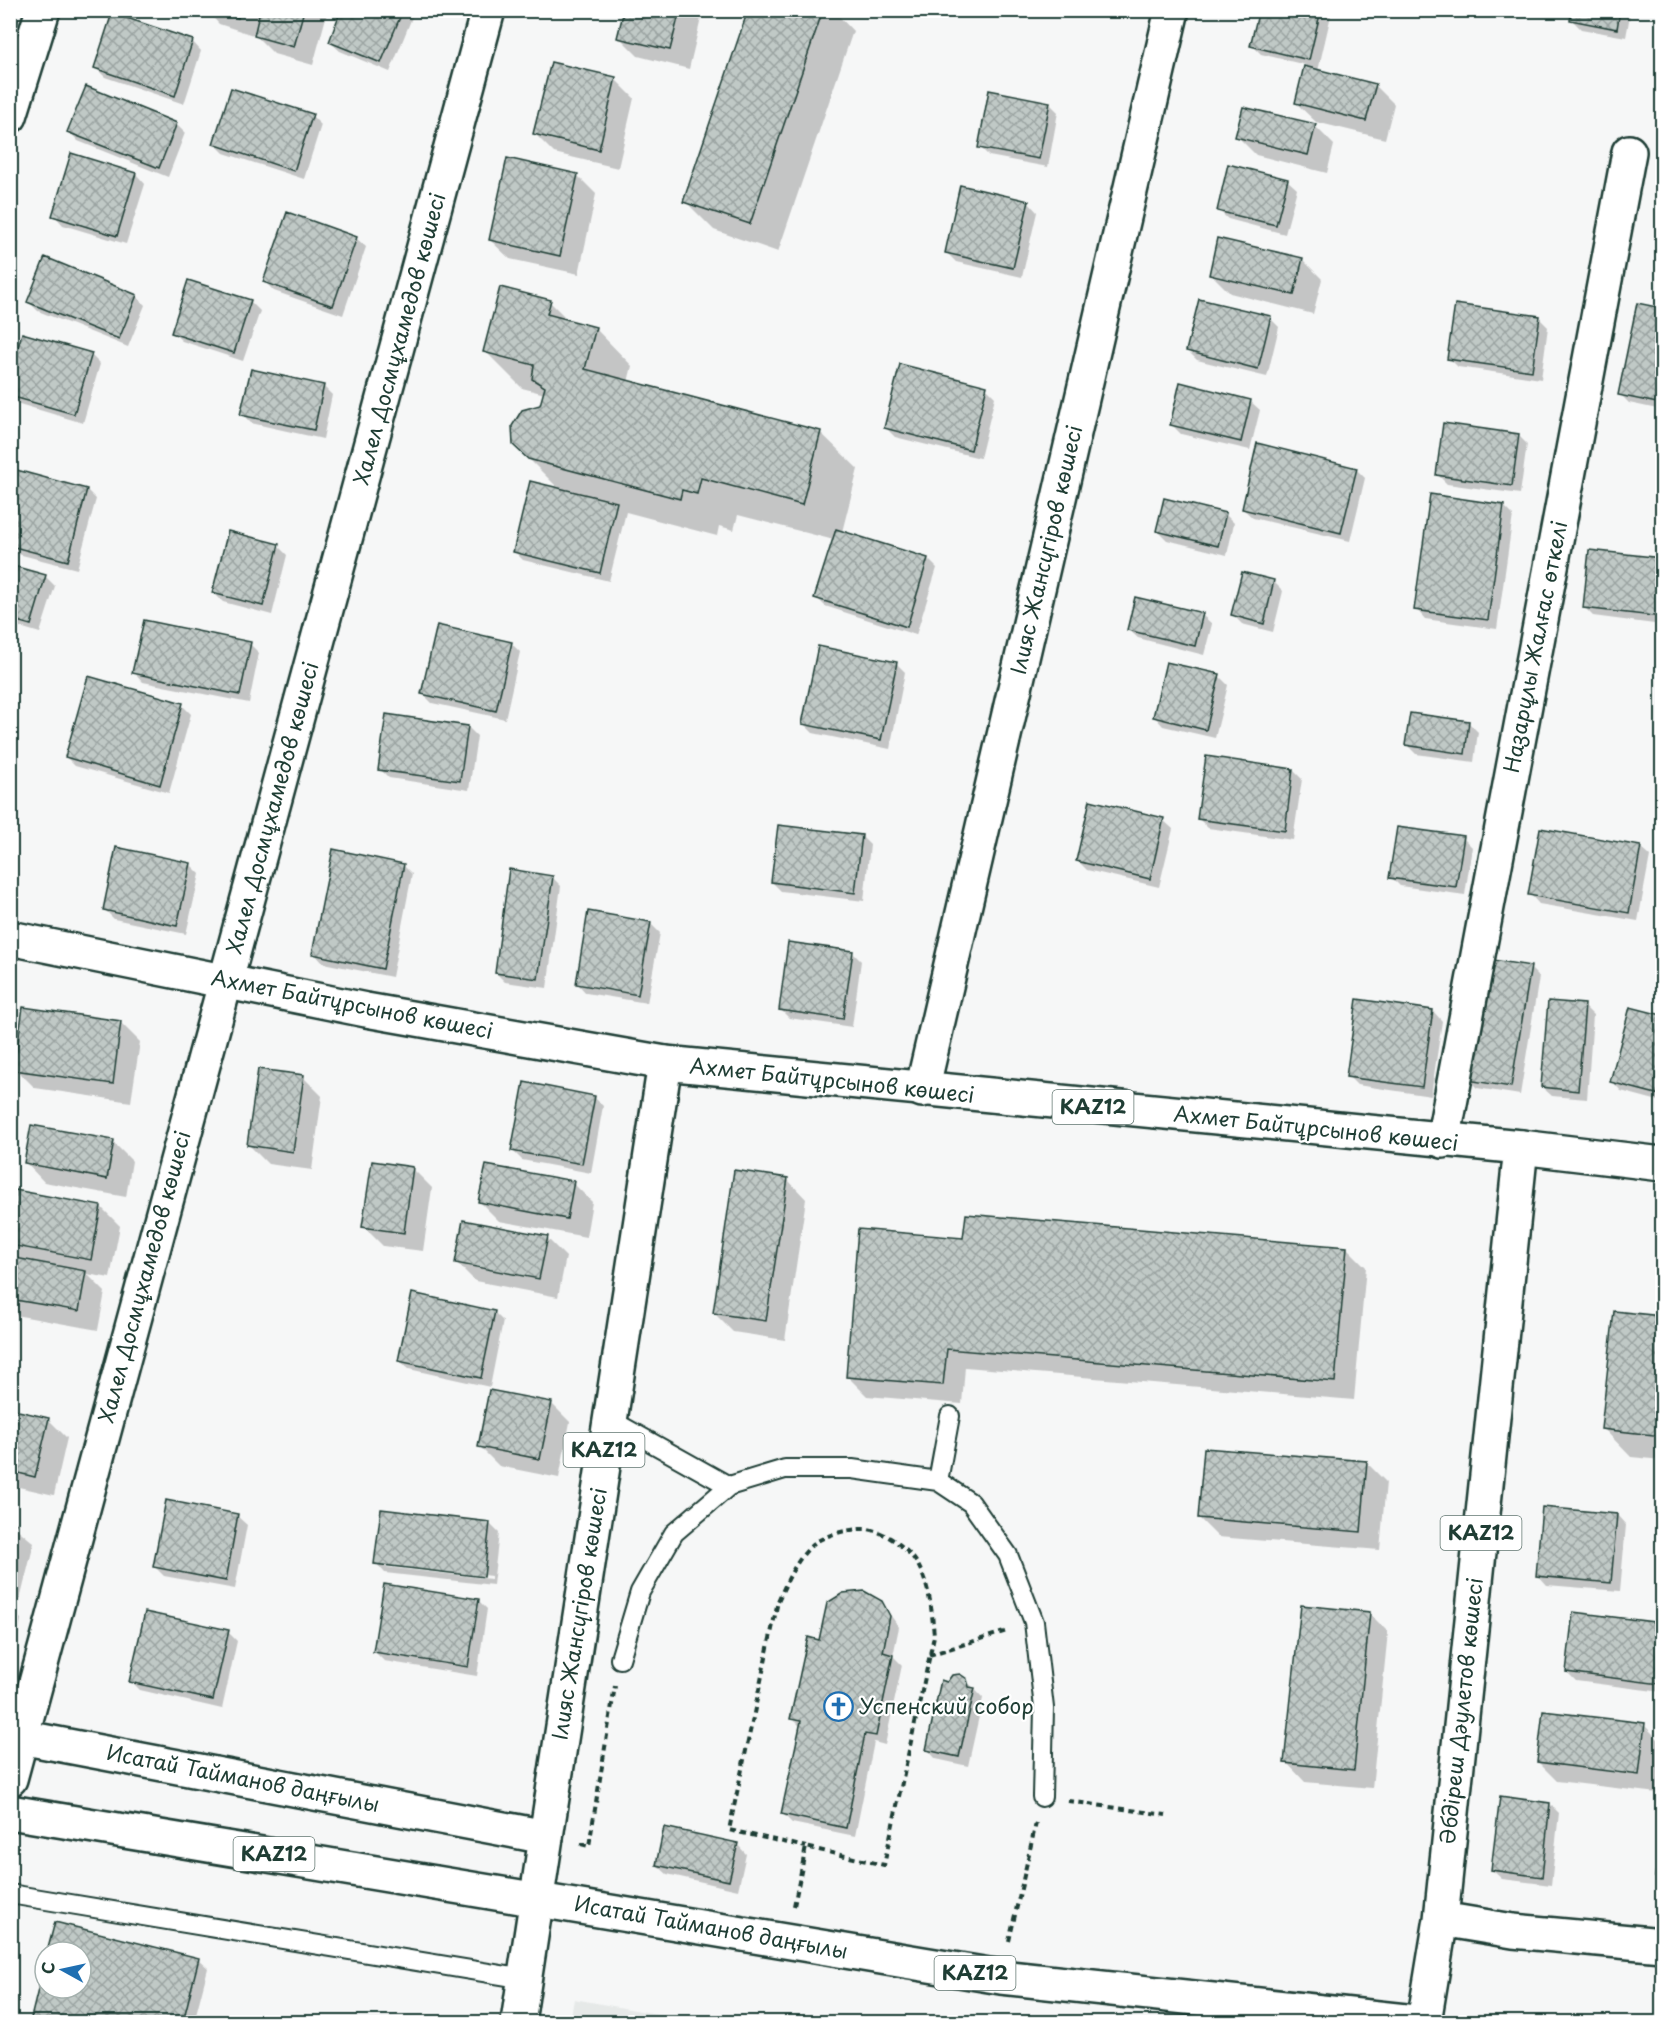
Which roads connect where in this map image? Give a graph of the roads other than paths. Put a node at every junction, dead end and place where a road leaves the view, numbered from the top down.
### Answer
1 (43, 10) edge
2 (488, 10) edge
3 (1172, 10) edge
4 (10, 116) edge
5 (1629, 152) dead end
6 (10, 938) edge
7 (226, 981) junction
8 (665, 1063) junction
9 (922, 1090) junction
10 (1443, 1141) junction
11 (1521, 1148) junction
12 (1662, 1164) edge
13 (950, 1416) dead end
14 (609, 1419) junction
15 (938, 1480) junction
16 (729, 1486) junction
17 (620, 1659) road end
18 (16, 1736) edge
19 (10, 1779) edge
20 (1042, 1797) road end
21 (10, 1812) edge
22 (546, 1837) junction
23 (10, 1894) edge
24 (538, 1899) junction
25 (1441, 1919) junction
26 (1662, 1946) edge
27 (525, 1979) junction
28 (518, 2022) edge
29 (1415, 2022) edge
30 (1424, 2022) edge

1 - 4 street
2 - 7 street, Халел Досмұхамедов көшесі
3 - 9 street, Ілияс Жансүгіров көшесі
5 - 10 street, Назарұлы Жалғас өткелі
6 - 7 street, Ахмет Байтұрсынов көшесі
7 - 8 street, Ахмет Байтұрсынов көшесі
7 - 18 street, Халел Досмұхамедов көшесі
8 - 9 street, Ахмет Байтұрсынов көшесі / KAZ12
8 - 14 street, Ілияс Жансүгіров көшесі / KAZ12
9 - 10 street, Ахмет Байтұрсынов көшесі / KAZ12
10 - 11 street, Ахмет Байтұрсынов көшесі / KAZ12
11 - 12 street, Ахмет Байтұрсынов көшесі
11 - 25 street, Әбдіреш Дәулетов көшесі / KAZ12
13 - 15 lane
14 - 16 lane
14 - 22 street, Ілияс Жансүгіров көшесі / KAZ12
15 - 16 lane
15 - 20 lane
16 - 17 lane
18 - 19 street, Халел Досмұхамедов көшесі
18 - 22 street, Исатай Тайманов даңғылы
21 - 24 street, Исатай Тайманов даңғылы / KAZ12
22 - 24 street, Ілияс Жансүгіров көшесі
23 - 27 lane
24 - 27 street, Ілияс Жансүгіров көшесі
24 - 29 street, Исатай Тайманов даңғылы / KAZ12
25 - 26 street
25 - 30 street, Әбдіреш Дәулетов көшесі / KAZ12
27 - 28 street, Ілияс Жансүгіров көшесі

